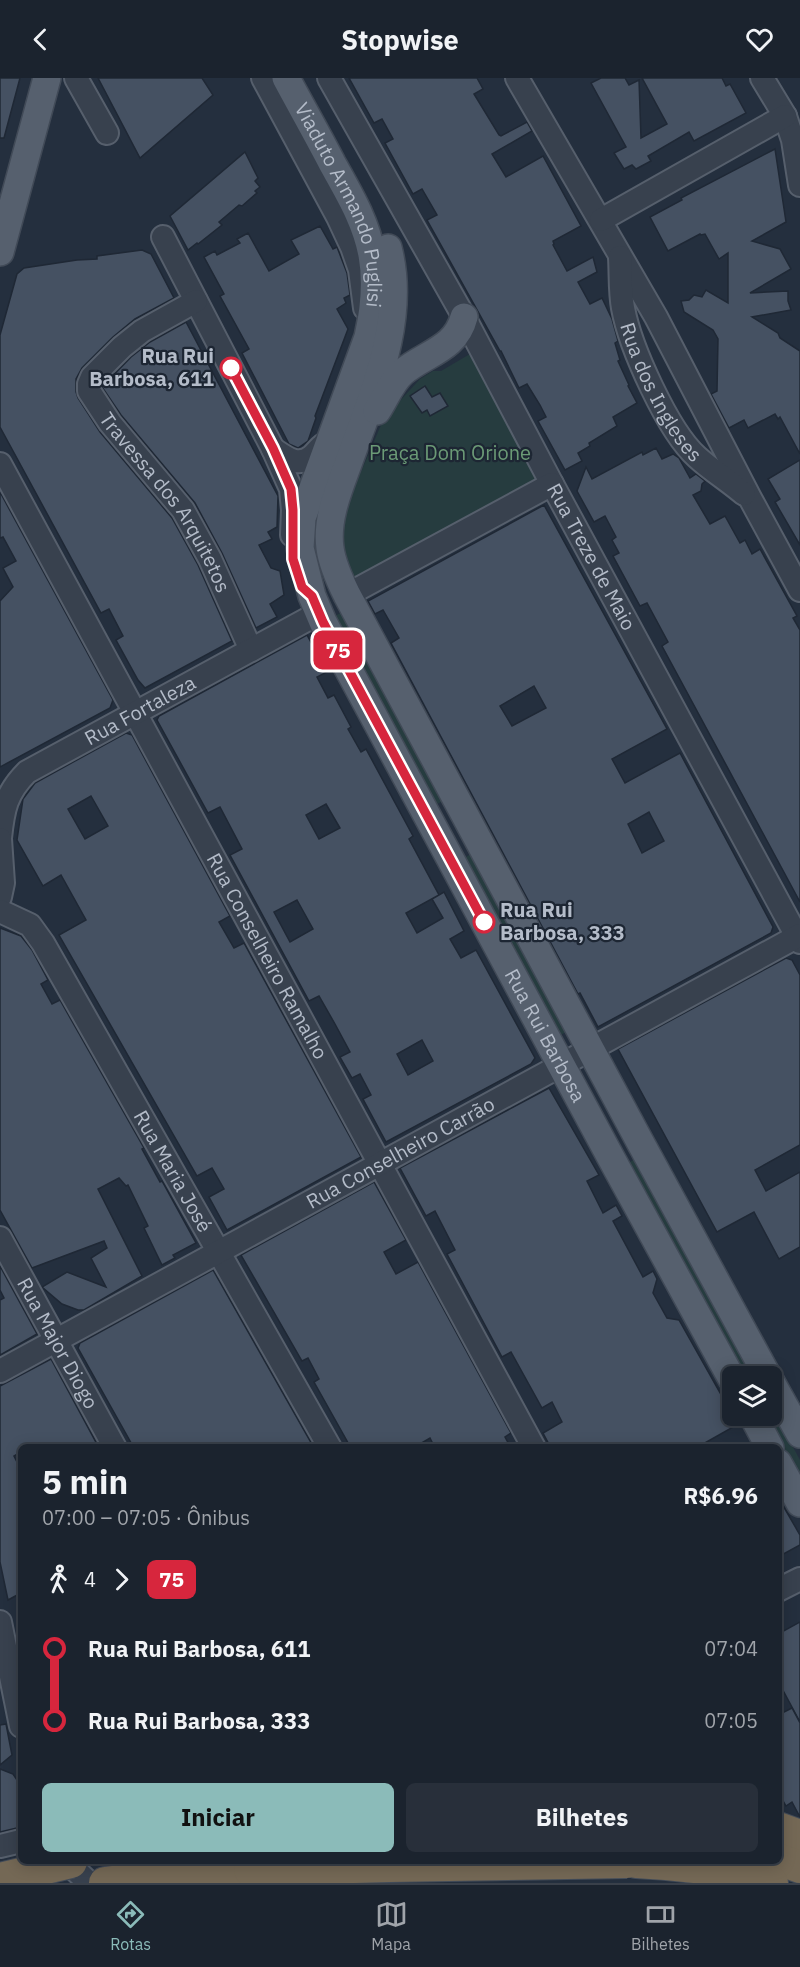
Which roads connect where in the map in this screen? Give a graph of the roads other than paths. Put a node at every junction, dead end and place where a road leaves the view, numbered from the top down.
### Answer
1 (47, 78) edge
2 (76, 78) edge
3 (263, 78) edge
4 (286, 78) edge
5 (304, 78) edge
6 (329, 78) edge
7 (517, 78) edge
8 (762, 78) edge
9 (785, 116) junction
10 (107, 133) dead end
11 (800, 185) edge
12 (601, 220) junction
13 (163, 237) dead end
14 (1, 245) edge
15 (620, 257) junction
16 (196, 301) junction
17 (464, 317) junction
18 (368, 337) junction
19 (361, 426) junction
20 (330, 441) junction
21 (273, 448) junction
22 (0, 464) edge
23 (552, 484) junction
24 (750, 498) junction
25 (800, 590) edge
26 (347, 595) junction
27 (315, 605) junction
28 (251, 650) junction
29 (136, 712) junction
30 (457, 802) junction
31 (432, 824) junction
32 (0, 838) edge
33 (477, 839) junction
34 (448, 854) junction
35 (0, 897) edge
36 (0, 911) edge
37 (799, 938) edge
38 (590, 1050) junction
39 (561, 1066) junction
40 (639, 1140) junction
41 (610, 1156) junction
42 (381, 1164) junction
43 (0, 1238) edge
44 (219, 1252) junction
45 (57, 1340) junction
46 (725, 1366) edge
47 (762, 1366) edge
48 (0, 1371) edge
49 (782, 1402) edge
50 (758, 1426) edge
51 (800, 1434) edge
52 (113, 1444) edge
53 (328, 1444) edge
54 (532, 1444) edge
55 (768, 1444) edge
56 (782, 1470) edge
57 (800, 1503) edge
58 (800, 1579) edge
59 (782, 1588) edge
60 (0, 1622) edge
61 (18, 1711) edge
62 (782, 1829) edge
63 (800, 1836) edge
64 (18, 1842) edge
65 (0, 1846) edge
66 (782, 1860) edge
67 (61, 1864) edge
68 (71, 1864) edge
69 (341, 1864) edge
70 (508, 1864) edge
71 (681, 1864) edge
72 (800, 1867) edge
73 (250, 1870) junction
74 (0, 1879) edge
75 (89, 1883) edge
76 (105, 1883) edge
77 (301, 1883) edge
78 (352, 1883) edge
79 (772, 1883) edge

1 - 14 main road
2 - 10 street
3 - 18 street
4 - 18 main road, Viaduto Armando Puglisi
5 - 19 main road, Viaduto Armando Puglisi
6 - 17 street, Rua Treze de Maio
7 - 12 street, Rua dos Ingleses
8 - 9 street
9 - 11 street
9 - 12 street
12 - 15 street, Rua dos Ingleses
13 - 16 street, Rua Rui Barbosa
15 - 24 street, Rua dos Ingleses
15 - 24 street, Rua dos Ingleses
16 - 21 street, Rua Rui Barbosa
16 - 28 street, Travessa dos Arquitetos
17 - 19 main road
17 - 23 street, Rua Treze de Maio
18 - 20 main road
19 - 26 main road
20 - 21 street
20 - 27 main road
21 - 27 street, Rua Rui Barbosa
22 - 29 street, Rua Conselheiro Ramalho
23 - 26 street
23 - 37 street, Rua Treze de Maio
24 - 25 street, Rua dos Ingleses
26 - 30 main road, Rua Rui Barbosa
27 - 28 street, Rua Fortaleza
27 - 31 main road, Rua Rui Barbosa
28 - 29 street, Rua Fortaleza
29 - 32 street, Rua Fortaleza
29 - 42 street, Rua Conselheiro Ramalho
30 - 31 main road
30 - 33 main road, Rua Rui Barbosa
31 - 34 main road, Rua Rui Barbosa
32 - 35 street, Rua Fortaleza
33 - 34 main road
33 - 38 main road, Rua Rui Barbosa
34 - 39 main road, Rua Rui Barbosa
36 - 44 street, Rua Maria José
37 - 38 street, Rua Conselheiro Carrão
38 - 39 street, Rua Conselheiro Carrão
38 - 40 main road, Rua Rui Barbosa
39 - 41 main road, Rua Rui Barbosa
39 - 42 street, Rua Conselheiro Carrão
40 - 41 main road
40 - 47 main road, Rua Rui Barbosa
41 - 46 main road, Rua Rui Barbosa
42 - 44 street, Rua Conselheiro Carrão
42 - 54 street, Rua Conselheiro Ramalho
43 - 45 street, Rua Major Diogo
44 - 45 street, Rua Conselheiro Carrão
44 - 53 street, Rua Maria José
45 - 48 street, Rua Conselheiro Carrão
45 - 52 street, Rua Major Diogo
49 - 51 main road
50 - 55 main road
56 - 57 main road
58 - 59 street
60 - 61 street
62 - 63 highway
64 - 65 street
66 - 72 highway
67 - 74 highway, bridge
68 - 75 street
69 - 78 street
70 - 73 highway, bridge
71 - 79 highway
73 - 76 highway
73 - 77 highway, bridge

